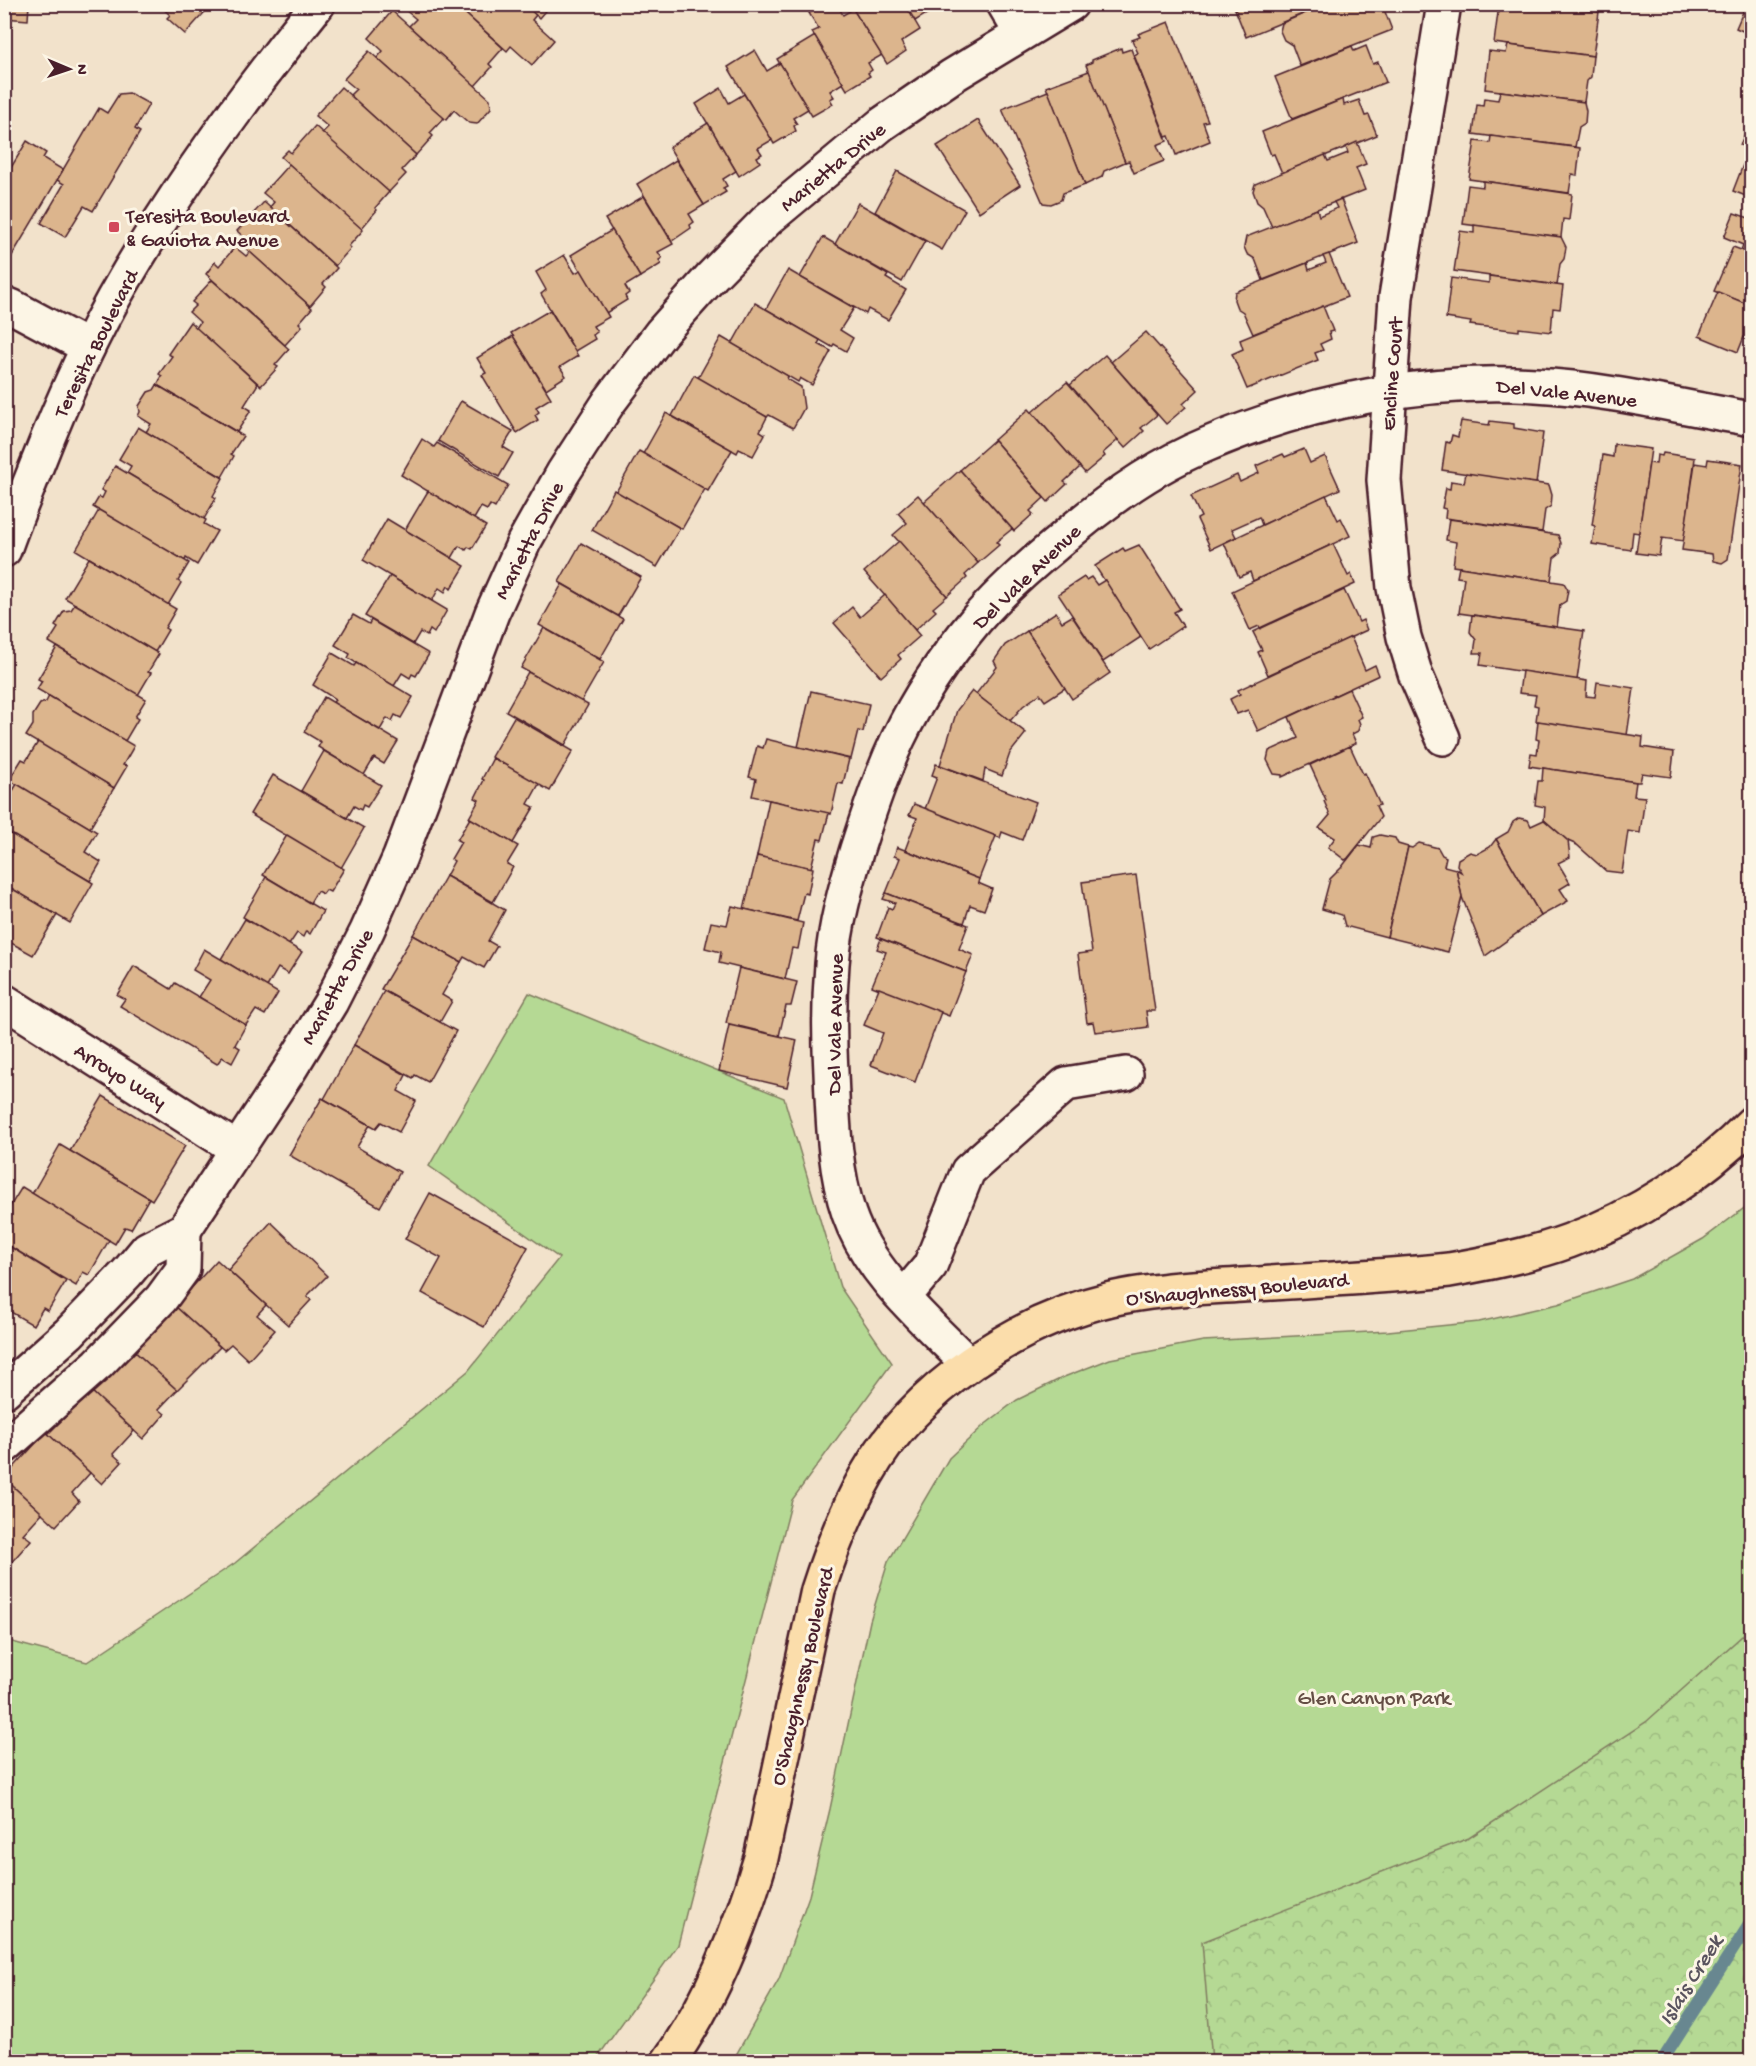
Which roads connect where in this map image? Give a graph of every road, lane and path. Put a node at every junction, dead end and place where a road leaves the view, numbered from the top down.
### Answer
1 (318, 4) edge
2 (1004, 4) edge
3 (1071, 4) edge
4 (1444, 4) edge
5 (1021, 33) junction
6 (4, 307) edge
7 (88, 347) junction
8 (1389, 393) junction
9 (1752, 419) edge
10 (4, 550) edge
11 (1443, 738) dead end
12 (4, 1001) edge
13 (1126, 1074) dead end
14 (1752, 1123) edge
15 (237, 1149) junction
16 (183, 1230) junction
17 (904, 1297) junction
18 (968, 1364) junction
19 (4, 1391) edge
20 (4, 1447) edge
21 (668, 2061) edge

1 - 7 street, Teresita Boulevard
2 - 5 street
3 - 5 street, Marietta Drive
4 - 8 street, Encline Court
5 - 15 street, Marietta Drive
6 - 7 street
7 - 10 street, Teresita Boulevard
8 - 9 street, Del Vale Avenue
8 - 11 street, Encline Court
8 - 17 street, Del Vale Avenue
12 - 15 street, Arroyo Way
13 - 17 street
14 - 18 main road, O'Shaughnessy Boulevard
15 - 16 street, Marietta Drive
16 - 19 street, Marietta Drive
16 - 20 street
17 - 18 street, Del Vale Avenue
18 - 21 main road, O'Shaughnessy Boulevard

